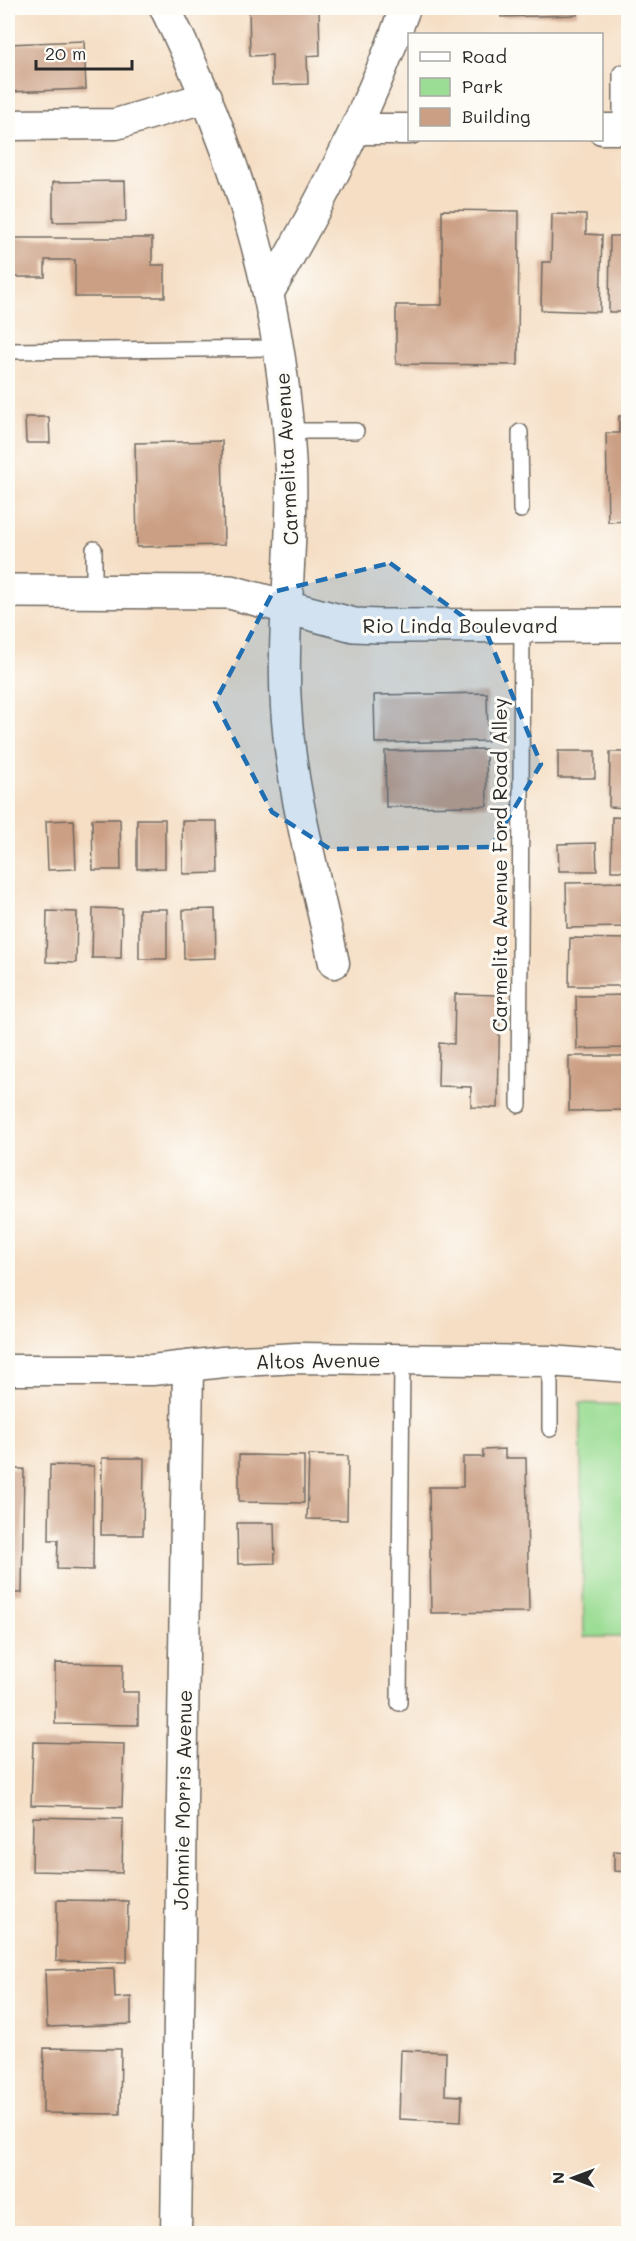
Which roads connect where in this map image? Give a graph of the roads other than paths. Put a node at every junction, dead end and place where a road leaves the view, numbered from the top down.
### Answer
1 (165, 8) edge
2 (405, 8) edge
3 (621, 73) dead end
4 (207, 97) junction
5 (8, 125) edge
6 (357, 129) junction
7 (408, 129) edge
8 (617, 129) edge
9 (269, 292) junction
10 (279, 348) junction
11 (8, 351) edge
12 (288, 431) junction
13 (356, 431) dead end
14 (520, 432) dead end
15 (521, 510) dead end
16 (94, 549) dead end
17 (8, 591) edge
18 (94, 591) junction
19 (287, 607) junction
20 (628, 625) edge
21 (522, 626) junction
22 (334, 963) dead end
23 (519, 1105) dead end
24 (402, 1360) junction
25 (550, 1361) junction
26 (188, 1366) junction
27 (628, 1367) edge
28 (8, 1370) edge
29 (550, 1429) dead end
30 (399, 1703) dead end
31 (176, 2234) edge

1 - 4 street, Carmelita Avenue
2 - 6 street
3 - 8 lane
4 - 5 street
4 - 9 street, Carmelita Avenue
6 - 7 street
6 - 9 street
9 - 10 street, Carmelita Avenue
10 - 11 lane
10 - 12 street, Carmelita Avenue
12 - 13 lane
12 - 19 street, Carmelita Avenue
14 - 15 lane
16 - 18 lane
17 - 18 main road, Rio Linda Boulevard
18 - 19 main road, Rio Linda Boulevard
19 - 21 main road, Rio Linda Boulevard
19 - 22 street, Carmelita Avenue
20 - 21 main road, Rio Linda Boulevard
21 - 23 lane, Carmelita Avenue Ford Road Alley
24 - 25 street, Altos Avenue
24 - 26 street, Altos Avenue
24 - 30 lane
25 - 27 street, Altos Avenue
25 - 29 lane
26 - 28 street, Altos Avenue
26 - 31 street, Johnnie Morris Avenue

